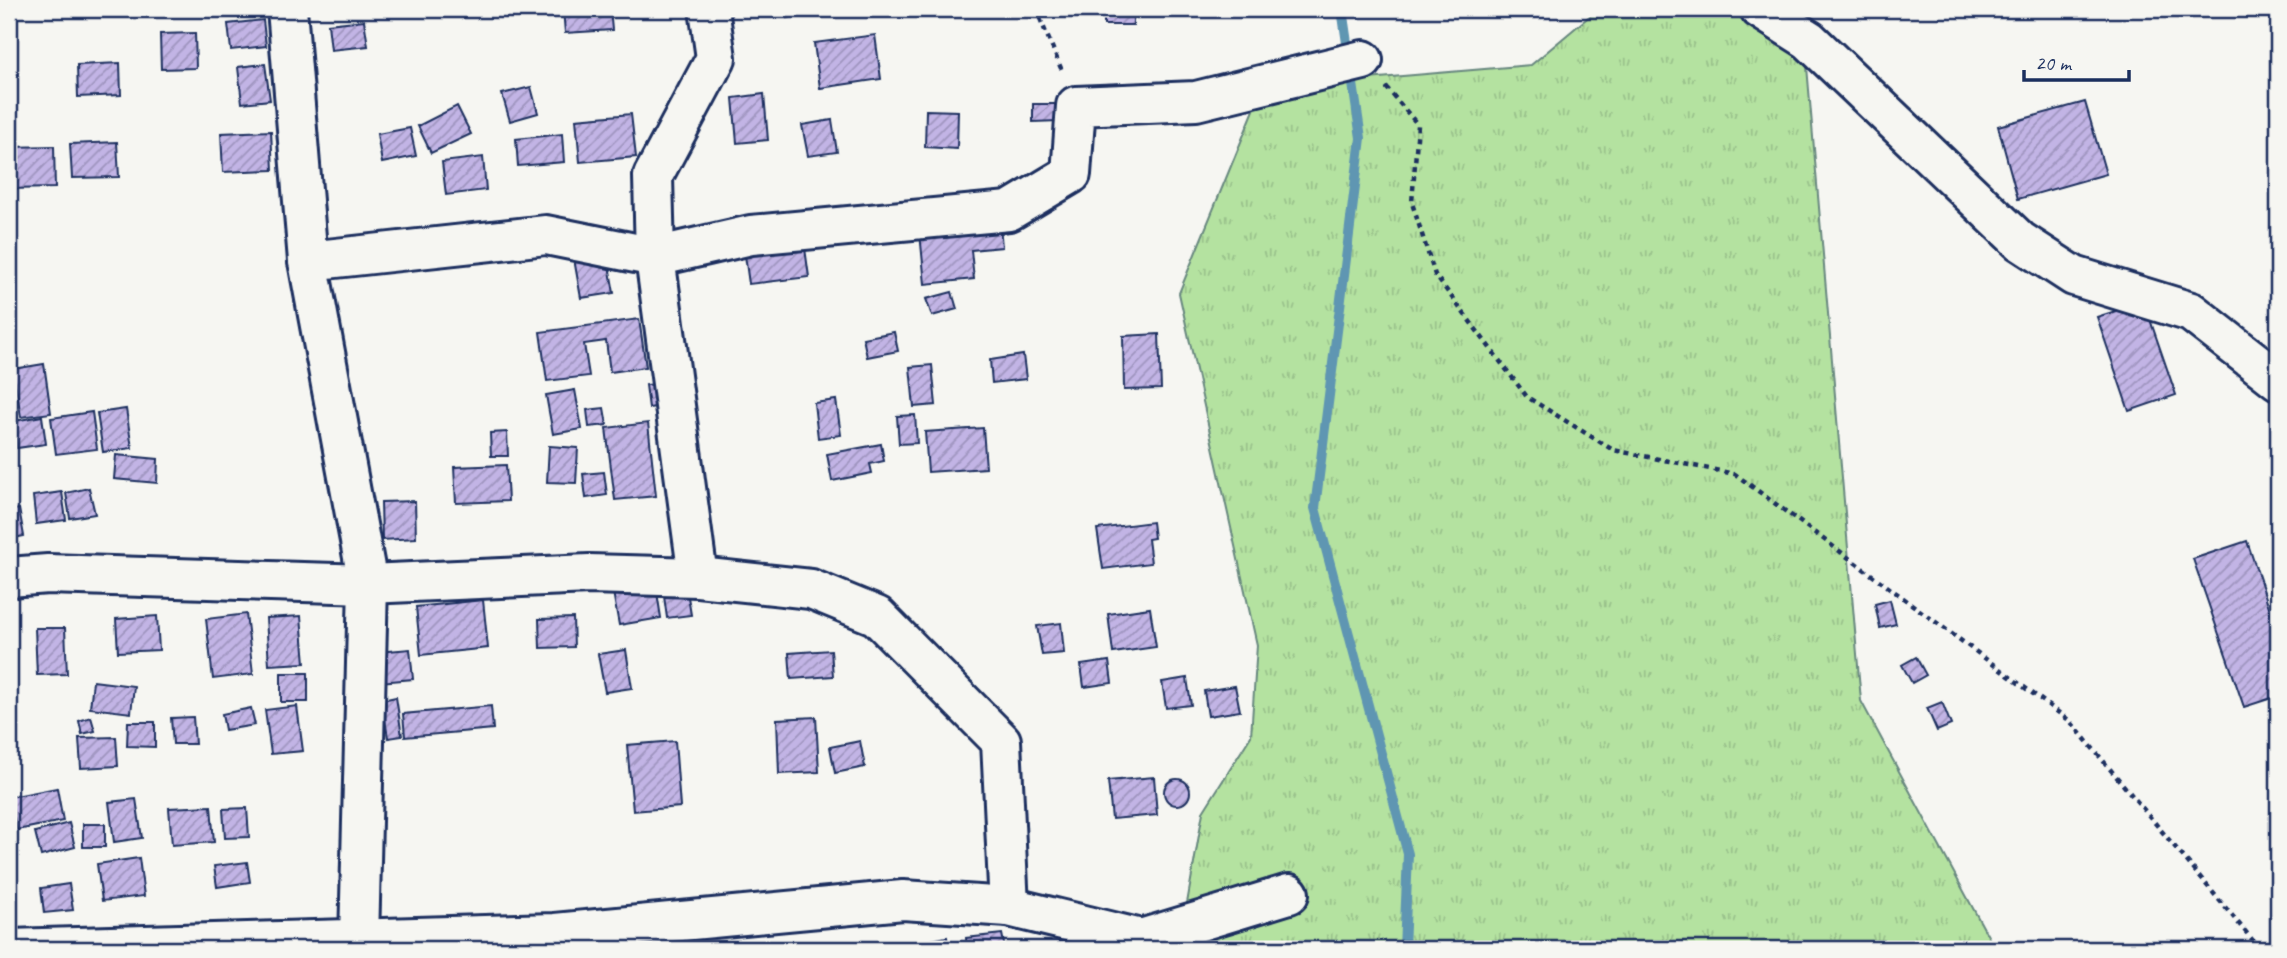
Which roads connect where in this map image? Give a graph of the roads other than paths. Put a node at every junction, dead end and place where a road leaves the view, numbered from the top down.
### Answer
1 (287, 9) edge
2 (709, 9) edge
3 (1760, 9) edge
4 (1363, 60) road end
5 (655, 257) junction
6 (307, 261) junction
7 (2278, 380) edge
8 (9, 577) edge
9 (698, 577) junction
10 (368, 584) junction
11 (1289, 894) dead end
12 (1009, 907) junction
13 (359, 940) junction
14 (9, 949) edge

1 - 6 street
2 - 5 street
3 - 7 street
4 - 5 street
5 - 6 street
5 - 9 street
6 - 10 street
8 - 10 street
9 - 10 street
9 - 12 street
10 - 13 street
11 - 12 street
12 - 13 street
13 - 14 street

